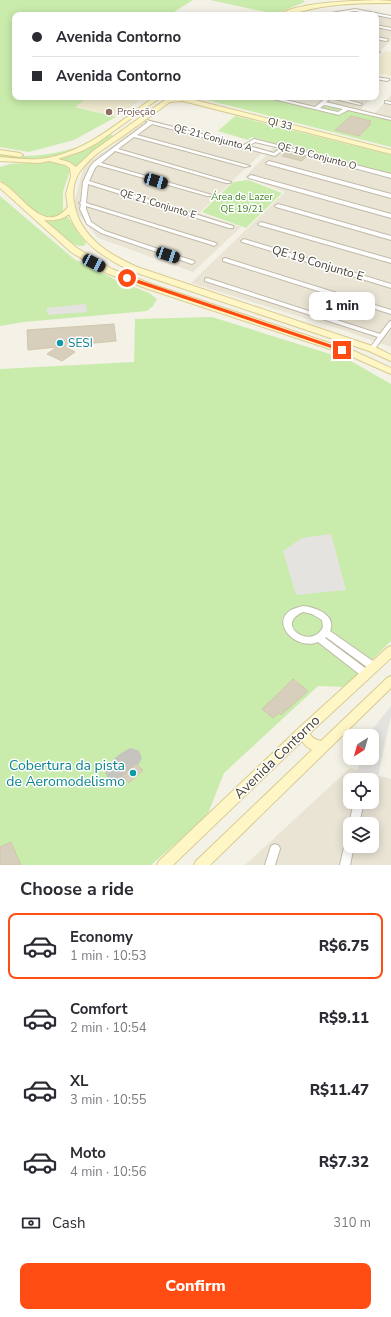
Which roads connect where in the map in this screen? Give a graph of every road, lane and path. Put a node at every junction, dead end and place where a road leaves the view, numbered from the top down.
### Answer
1 (391, 2) edge
2 (391, 6) edge
3 (332, 8) junction
4 (295, 12) edge
5 (311, 12) edge
6 (339, 12) joint
7 (365, 12) edge
8 (379, 15) edge
9 (391, 17) edge
10 (379, 27) edge
11 (391, 30) edge
12 (379, 39) edge
13 (386, 40) dead end
14 (379, 79) edge
15 (387, 80) dead end
16 (154, 100) edge
17 (168, 100) edge
18 (188, 100) edge
19 (199, 100) edge
20 (279, 100) edge
21 (326, 100) edge
22 (343, 100) edge
23 (323, 102) junction
24 (208, 103) junction
25 (360, 104) dead end
26 (348, 108) junction
27 (316, 109) junction
28 (141, 119) junction
29 (391, 119) edge
30 (151, 122) junction
31 (112, 130) junction
32 (121, 134) junction
33 (133, 135) junction
34 (102, 137) junction
35 (371, 144) junction
36 (244, 147) junction
37 (391, 147) edge
38 (282, 148) junction
39 (114, 149) junction
40 (0, 152) edge
41 (391, 152) edge
42 (0, 159) edge
43 (20, 161) junction
44 (39, 161) junction
45 (269, 163) dead end
46 (96, 164) junction
47 (0, 165) edge
48 (247, 166) dead end
49 (74, 175) junction
50 (391, 176) edge
51 (251, 177) dead end
52 (86, 182) junction
53 (228, 182) dead end
54 (0, 184) edge
55 (209, 195) dead end
56 (391, 196) edge
57 (82, 203) junction
58 (278, 206) dead end
59 (70, 209) junction
60 (36, 216) junction
61 (391, 216) edge
62 (86, 217) junction
63 (74, 221) junction
64 (261, 224) dead end
65 (231, 227) dead end
66 (391, 238) edge
67 (244, 241) dead end
68 (91, 243) junction
69 (214, 244) dead end
70 (74, 250) junction
71 (225, 260) dead end
72 (391, 261) edge
73 (192, 262) dead end
74 (207, 280) dead end
75 (391, 286) edge
76 (391, 312) edge
77 (390, 325) edge
78 (381, 336) junction
79 (342, 339) junction
80 (332, 347) junction
81 (372, 349) junction
82 (391, 358) edge
83 (391, 371) edge
84 (326, 632) junction
85 (319, 638) junction
86 (391, 650) edge
87 (370, 671) junction
88 (391, 680) edge
89 (304, 730) junction
90 (324, 747) junction
91 (275, 849) dead end
92 (348, 853) edge
93 (164, 865) edge
94 (201, 865) edge
95 (270, 865) edge
96 (345, 865) edge

1 - 4 main road
2 - 3 main road
3 - 5 main road
3 - 6 street
6 - 7 street
8 - 9 street
10 - 11 street
12 - 13 street
14 - 15 street
16 - 31 main road
17 - 28 main road
18 - 24 main road, QI 33
19 - 24 main road, QI 33
20 - 27 street
21 - 23 street
22 - 25 street
23 - 26 street
23 - 27 street
24 - 35 main road, QI 33
26 - 27 street
26 - 29 street
28 - 30 street, QE 21 Conjunto A
28 - 32 main road
30 - 33 street
30 - 36 street, QE 21 Conjunto A
31 - 32 main road
31 - 34 main road
32 - 49 main road
33 - 39 street
33 - 48 street
34 - 40 main road
34 - 44 main road
35 - 37 main road, QI 33
35 - 41 main road, QI 33
36 - 38 street, QE 19 Conjunto O
36 - 38 street, QE 21 Conjunto A
38 - 50 street, QE 19 Conjunto O
39 - 46 street
39 - 53 street
42 - 43 main road
43 - 44 main road
43 - 47 main road
44 - 49 main road
45 - 56 street
46 - 52 street
46 - 55 street
49 - 59 main road
51 - 61 street
52 - 57 street
52 - 65 street, QE 21 Conjunto E
54 - 60 main road
57 - 62 street
57 - 69 street
58 - 66 street
59 - 60 main road
59 - 63 main road
60 - 70 main road
62 - 63 street
62 - 73 street
63 - 68 main road
64 - 72 street
67 - 75 street, QE 19 Conjunto E
68 - 70 main road
68 - 79 main road
70 - 80 main road
71 - 76 street
74 - 78 street
77 - 78 street
78 - 81 street
79 - 80 main road
79 - 81 main road
80 - 83 main road
81 - 82 main road
84 - 85 street
84 - 85 street
84 - 87 street
85 - 87 street
86 - 87 main road, Avenida Contorno
87 - 89 main road, Avenida Contorno
88 - 90 main road, Avenida Contorno
89 - 90 main road
89 - 93 main road, Avenida Contorno
90 - 94 main road, Avenida Contorno
91 - 95 street
92 - 96 street

